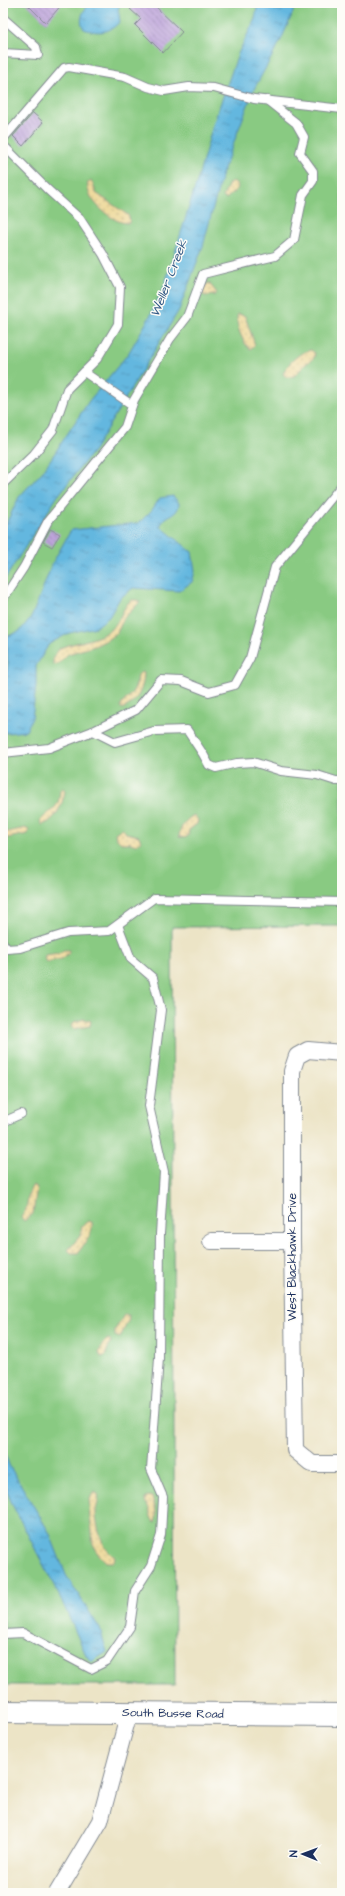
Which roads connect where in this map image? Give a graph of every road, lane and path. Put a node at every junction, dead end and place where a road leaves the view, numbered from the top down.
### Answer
1 (3, 18) edge
2 (3, 53) edge
3 (267, 100) junction
4 (342, 109) edge
5 (3, 139) edge
6 (3, 145) edge
7 (84, 372) junction
8 (130, 404) junction
9 (3, 484) edge
10 (342, 485) edge
11 (3, 599) edge
12 (93, 731) junction
13 (3, 753) edge
14 (342, 781) edge
15 (342, 902) edge
16 (118, 925) junction
17 (4, 948) edge
18 (342, 1053) edge
19 (21, 1114) dead end
20 (3, 1122) edge
21 (211, 1241) dead end
22 (292, 1241) junction
23 (342, 1464) edge
24 (3, 1634) edge
25 (3, 1712) edge
26 (129, 1713) junction
27 (342, 1716) edge
28 (57, 1893) edge

1 - 2 lane
3 - 4 lane
3 - 5 lane
3 - 8 lane
6 - 7 lane
7 - 8 lane
7 - 9 lane
8 - 11 lane
10 - 12 lane
12 - 13 lane
12 - 14 lane
15 - 16 lane
16 - 17 lane
16 - 24 lane
18 - 22 street, West Blackhawk Drive
19 - 20 lane
21 - 22 street
22 - 23 street, West Blackhawk Drive
25 - 26 main road, South Busse Road
26 - 27 main road, South Busse Road
26 - 28 street

